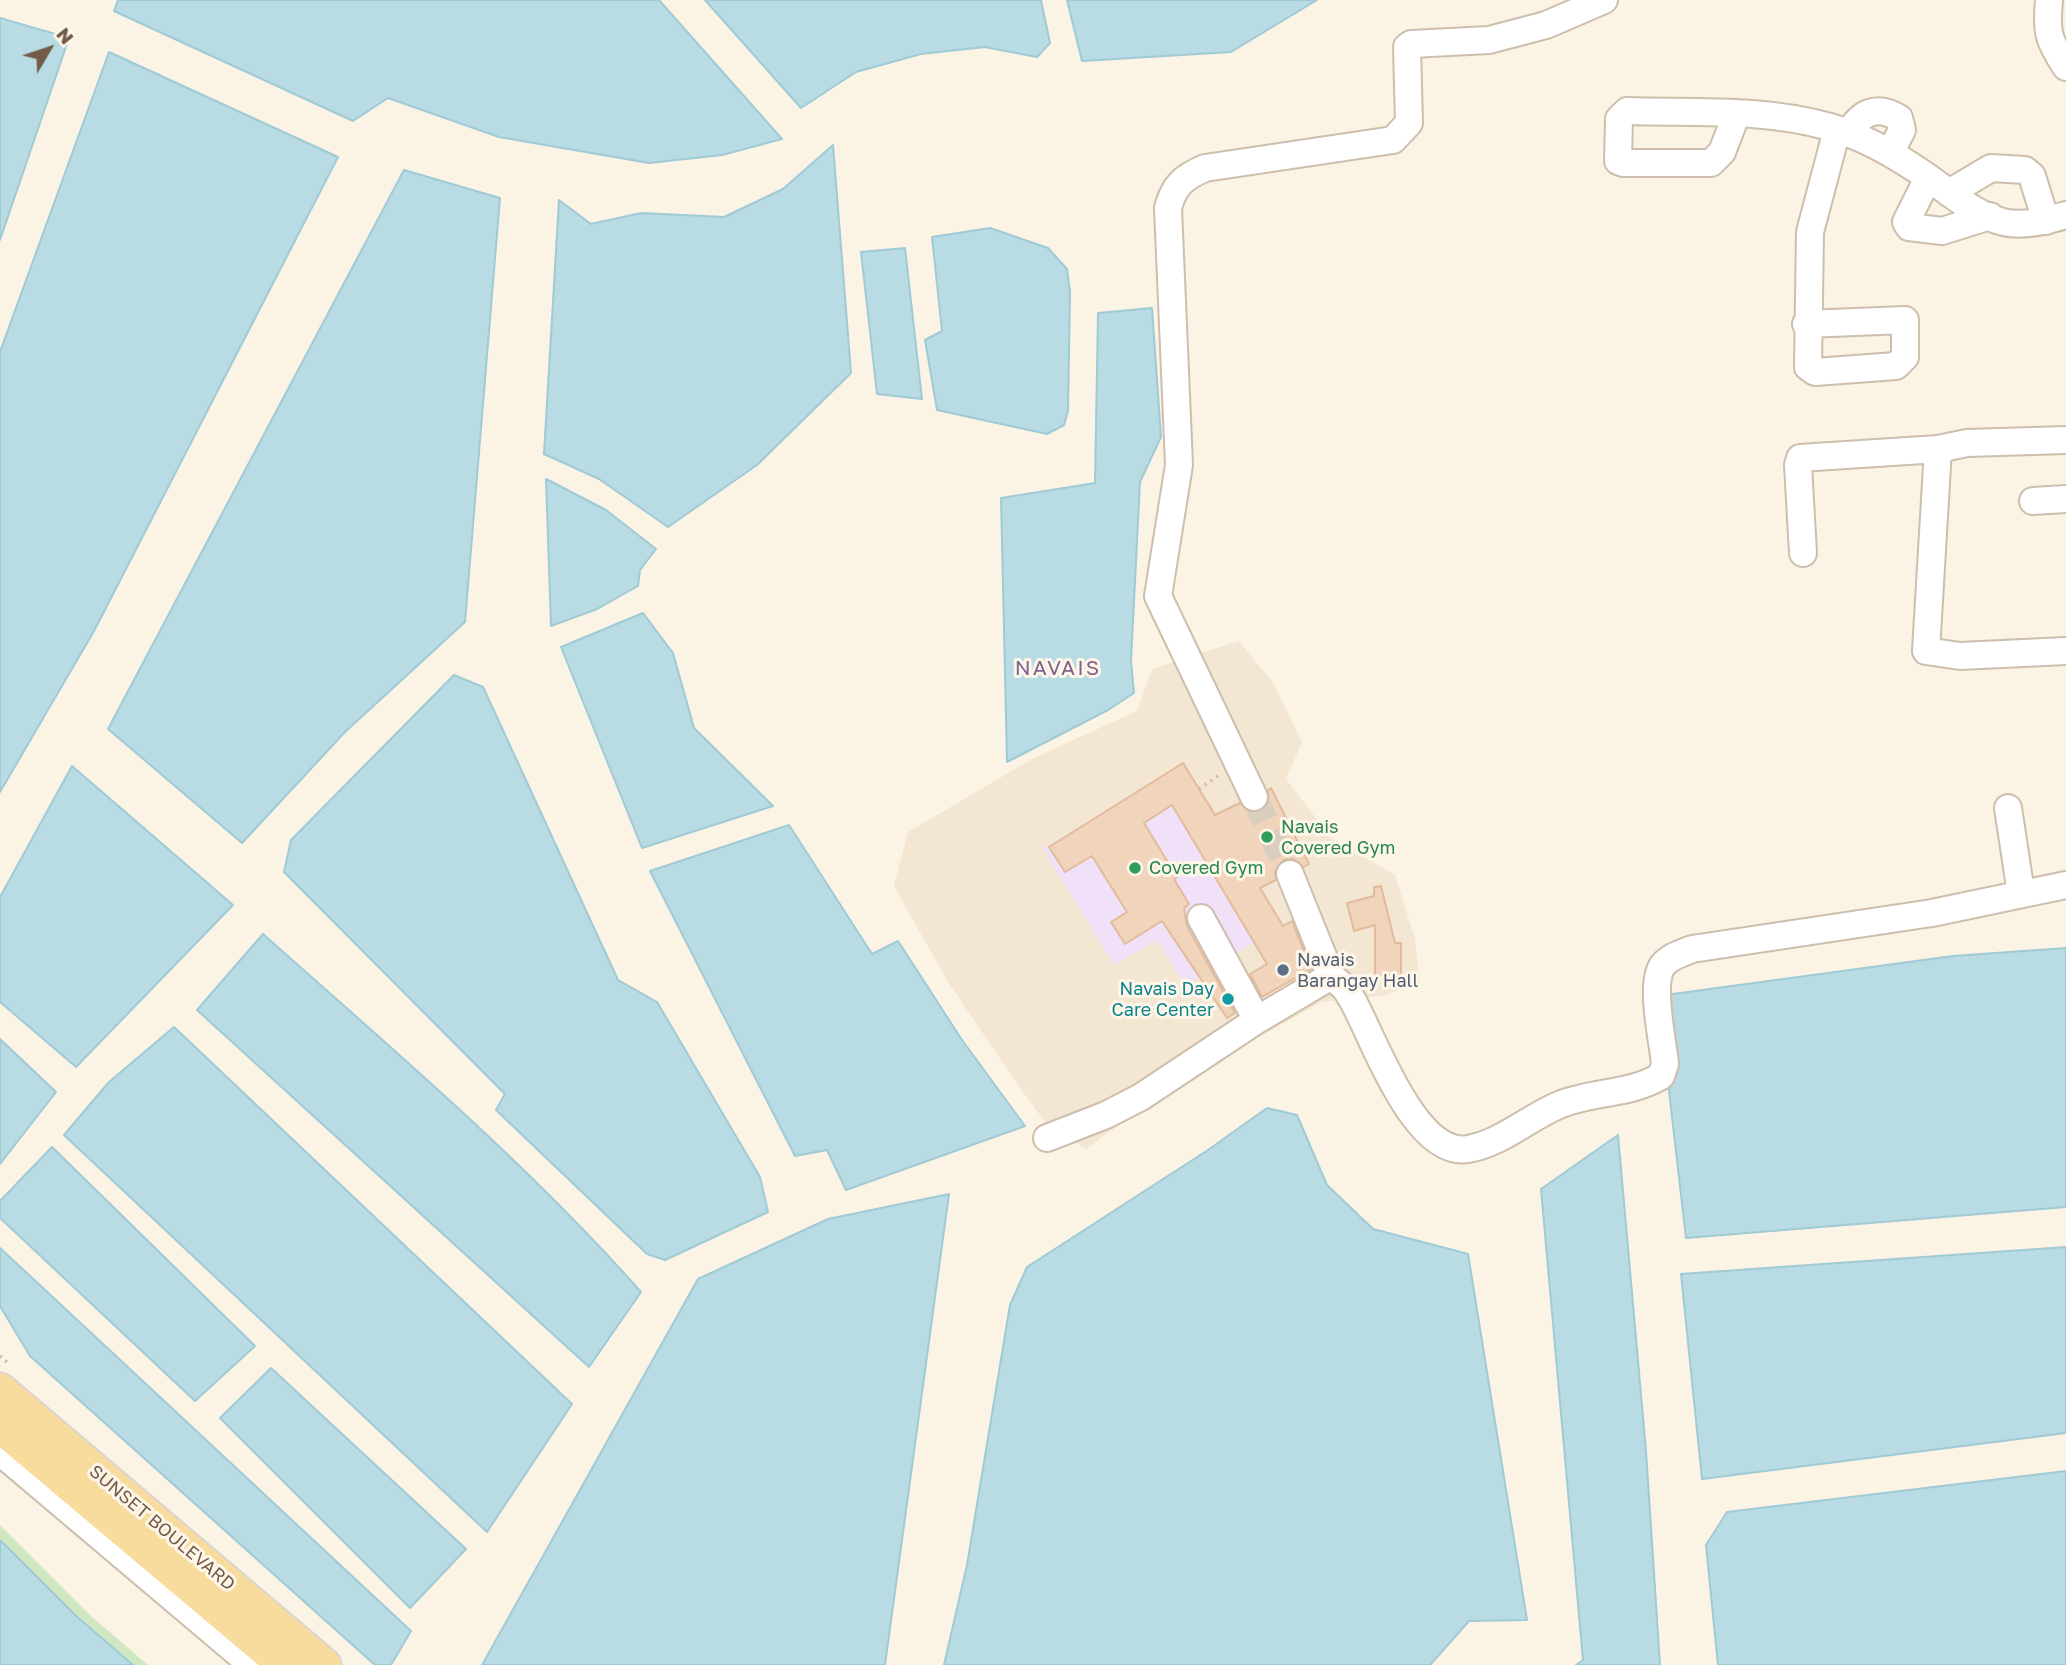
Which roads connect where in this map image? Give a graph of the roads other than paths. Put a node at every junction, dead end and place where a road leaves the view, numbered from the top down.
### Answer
1 (1604, 0) edge
2 (2049, 0) edge
3 (2066, 67) edge
4 (1737, 113) dead end
5 (1842, 132) junction
6 (1890, 153) junction
7 (1939, 185) junction
8 (1990, 216) junction
9 (2056, 218) edge
10 (1806, 324) dead end
11 (2066, 440) edge
12 (1938, 449) junction
13 (2066, 499) edge
14 (2033, 501) dead end
15 (1803, 553) dead end
16 (2066, 651) edge
17 (1254, 797) tunnel mouth
18 (2008, 808) dead end
19 (1290, 874) tunnel mouth
20 (2066, 885) edge
21 (2021, 893) junction
22 (1201, 918) dead end
23 (1331, 976) junction
24 (1258, 1020) junction
25 (1046, 1138) dead end
26 (0, 1390) edge
27 (0, 1426) edge
28 (0, 1452) edge
29 (252, 1665) edge
30 (284, 1665) edge
31 (324, 1665) edge

1 - 17 street
2 - 3 street
4 - 5 street
5 - 6 street
5 - 6 street
5 - 10 street
6 - 7 street
7 - 8 street
7 - 8 street
7 - 9 street
8 - 9 street
11 - 12 street
12 - 15 street
12 - 16 street
13 - 14 street
18 - 21 street
19 - 23 street
20 - 21 street
21 - 23 street
22 - 24 street
23 - 24 street
24 - 25 street
26 - 31 main road, SUNSET BOULEVARD
27 - 30 main road, SUNSET BOULEVARD
28 - 29 street

